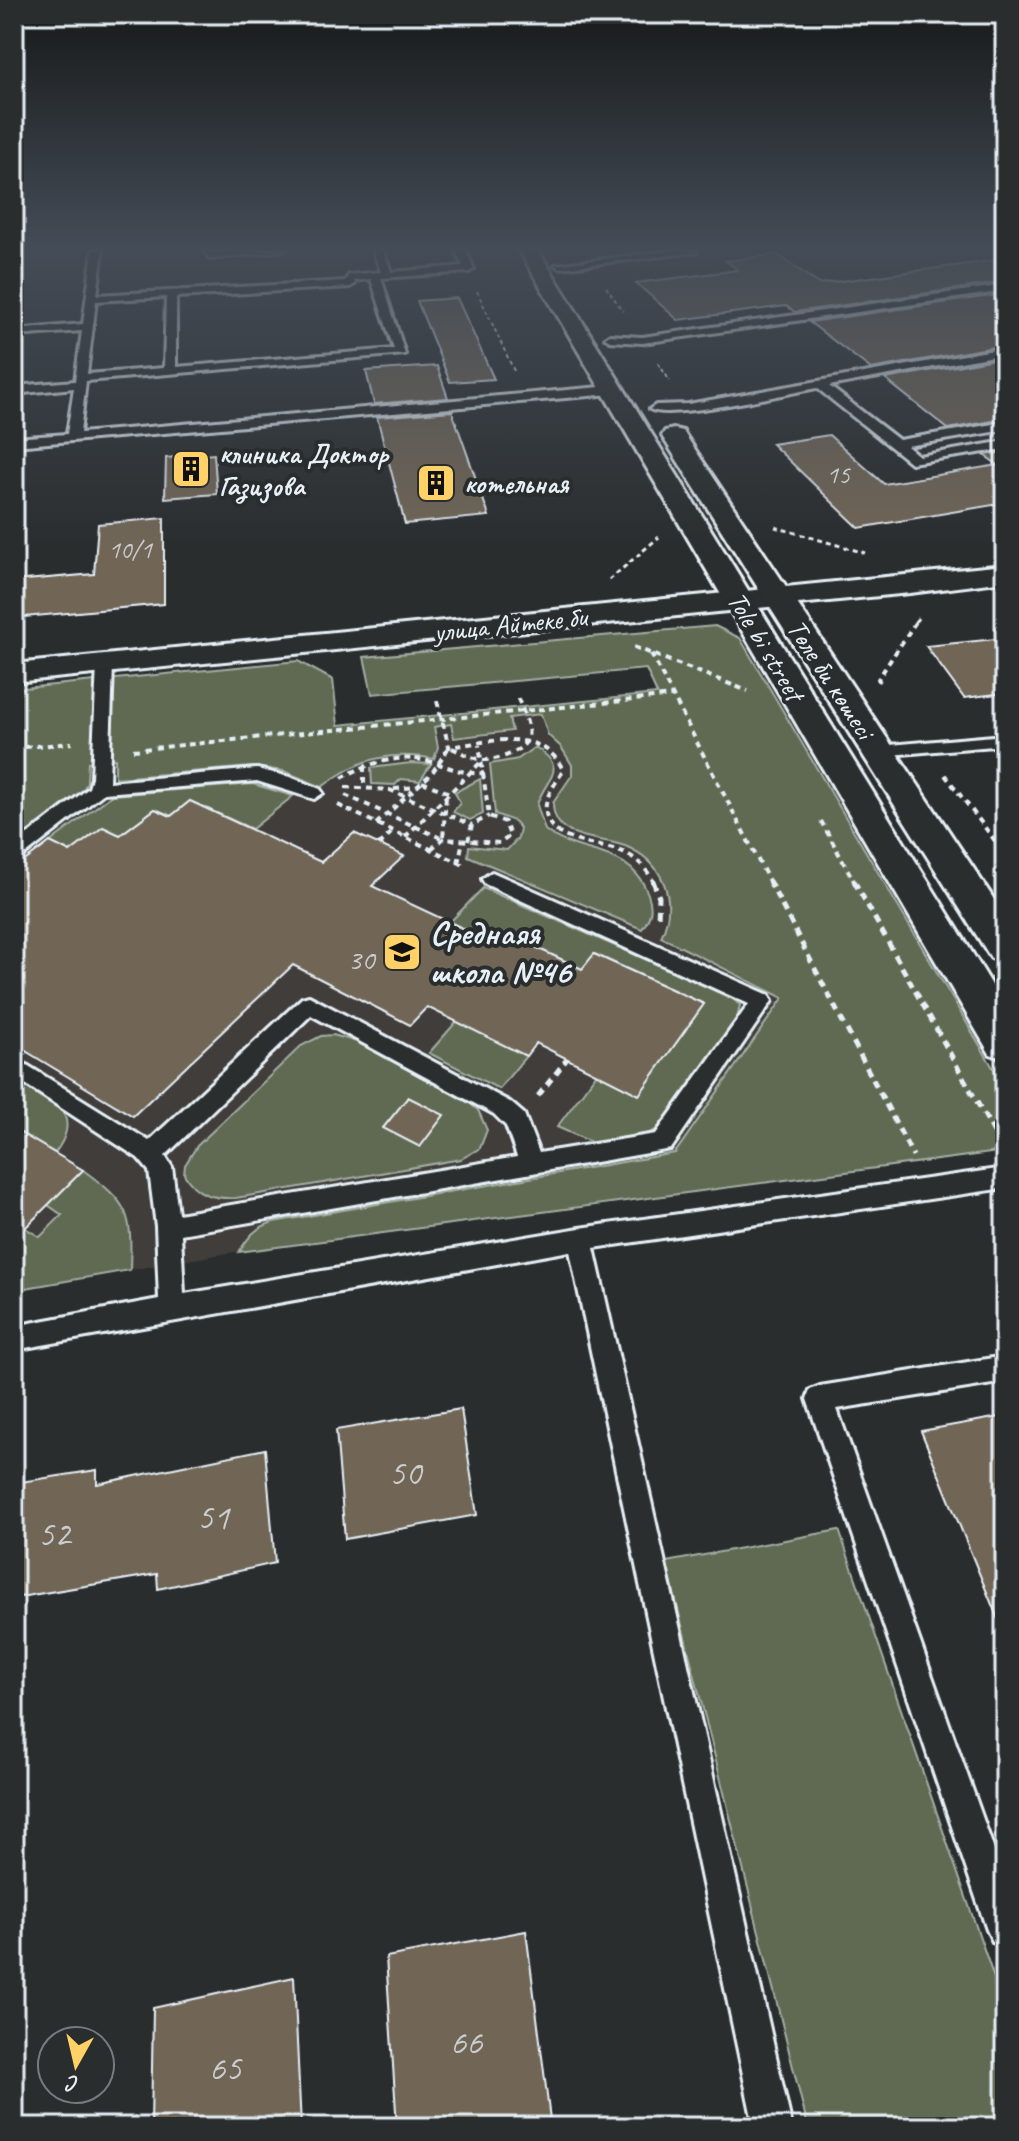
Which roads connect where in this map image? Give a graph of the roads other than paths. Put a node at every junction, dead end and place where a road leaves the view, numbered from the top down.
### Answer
1 (85, 350) edge
2 (170, 350) edge
3 (400, 350) edge
4 (588, 350) edge
5 (618, 350) edge
6 (1005, 351) edge
7 (170, 371) junction
8 (81, 381) junction
9 (818, 383) junction
10 (14, 390) edge
11 (612, 390) junction
12 (656, 409) junction
13 (1005, 426) edge
14 (73, 437) junction
15 (14, 442) edge
16 (897, 444) junction
17 (1005, 445) edge
18 (1005, 573) edge
19 (778, 597) junction
20 (739, 601) junction
21 (105, 664) junction
22 (14, 673) edge
23 (1005, 740) edge
24 (878, 751) junction
25 (99, 788) junction
26 (317, 795) road end
27 (14, 854) edge
28 (492, 879) road end
29 (1005, 948) edge
30 (1005, 1042) edge
31 (14, 1066) edge
32 (150, 1155) junction
33 (531, 1164) junction
34 (1005, 1178) edge
35 (168, 1226) junction
36 (580, 1239) junction
37 (172, 1308) junction
38 (14, 1338) edge
39 (1005, 1369) edge
40 (1005, 1930) edge
41 (773, 2127) edge

1 - 8 lane
2 - 7 lane
3 - 7 lane
4 - 11 main road, Tole bi street
5 - 12 main road, Төле би көшесі
6 - 9 lane
7 - 8 lane
8 - 10 lane
8 - 14 lane
9 - 12 lane
9 - 16 lane
11 - 14 lane
11 - 20 main road, Tole bi street
12 - 19 main road, Төле би көшесі
13 - 16 lane
14 - 15 lane
16 - 17 lane
18 - 19 street, улица Айтеке би
19 - 20 street, улица Айтеке би
19 - 24 main road, Төле би көшесі
20 - 21 street, улица Айтеке би
20 - 30 main road, Tole bi street
21 - 22 street, улица Айтеке би
21 - 25 lane
23 - 24 lane
24 - 29 main road, Төле би көшесі
25 - 26 lane
25 - 27 lane
28 - 33 lane
31 - 32 lane
32 - 33 lane
32 - 35 lane
33 - 35 lane
34 - 36 lane
35 - 37 lane
36 - 37 lane
36 - 41 lane
37 - 38 lane
39 - 40 lane

